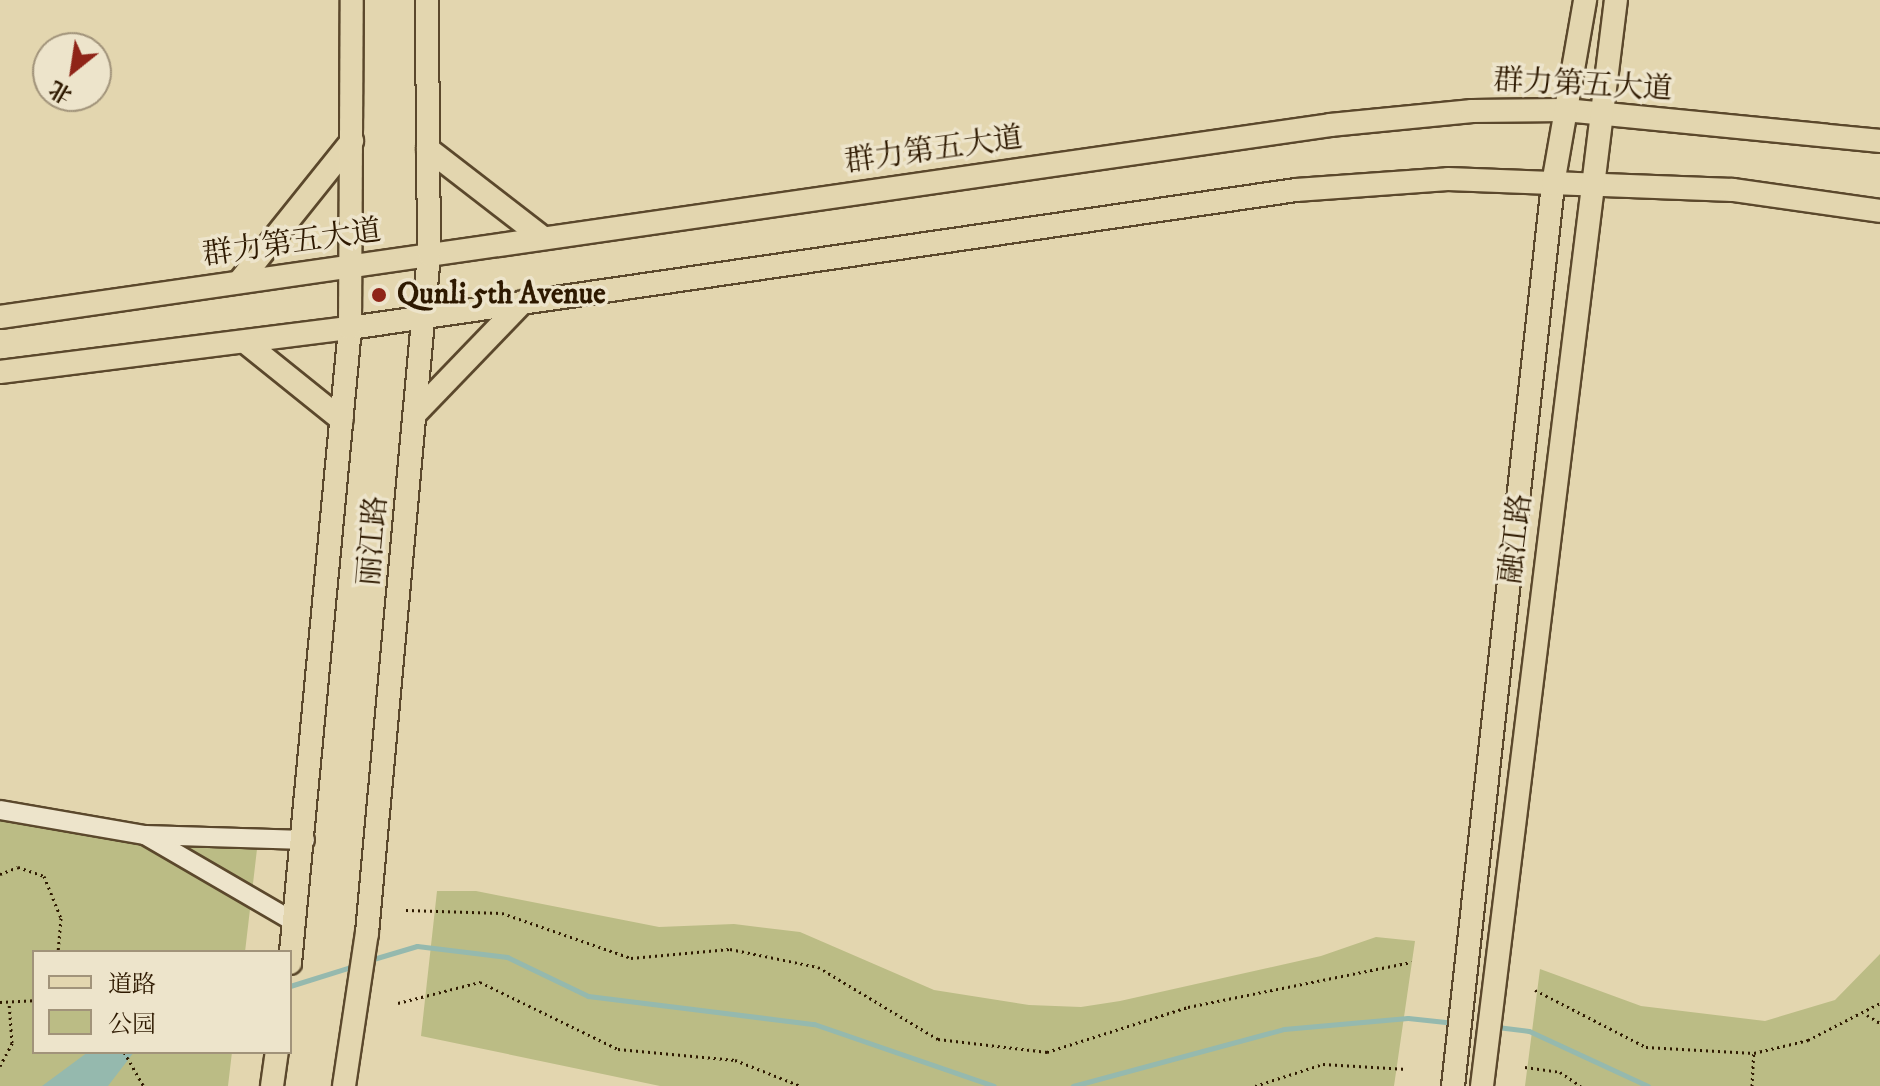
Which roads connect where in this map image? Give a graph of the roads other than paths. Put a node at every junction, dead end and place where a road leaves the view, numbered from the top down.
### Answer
1 (352, 0) edge
2 (427, 0) edge
3 (1585, 0) edge
4 (1616, 0) edge
5 (1565, 110) junction
6 (1599, 113) junction
7 (352, 141) junction
8 (1880, 141) edge
9 (428, 149) junction
10 (1553, 184) junction
11 (1589, 186) junction
12 (1880, 211) edge
13 (542, 237) junction
14 (429, 254) junction
15 (351, 266) junction
16 (239, 282) junction
17 (523, 302) junction
18 (423, 316) junction
19 (0, 317) edge
20 (350, 328) junction
21 (245, 342) junction
22 (0, 372) edge
23 (416, 413) junction
24 (342, 420) junction
25 (0, 810) edge
26 (145, 835) junction
27 (305, 840) junction
28 (296, 923) junction
29 (292, 950) edge
30 (277, 1054) edge
31 (1454, 1075) edge
32 (1483, 1075) edge
33 (272, 1086) edge
34 (344, 1086) edge

1 - 7 main road, 丽江路
2 - 9 main road, 丽江路
3 - 5 main road, 融江路
4 - 6 main road, 融江路
5 - 6 main road, 群力第五大道
5 - 10 main road, 融江路
5 - 13 main road, 群力第五大道
6 - 8 main road, 群力第五大道
6 - 11 main road, 融江路
7 - 15 main road, 丽江路
7 - 16 main road
9 - 13 main road
9 - 14 main road, 丽江路
10 - 11 main road
10 - 17 main road
10 - 31 main road, 融江路
11 - 12 main road
11 - 32 main road, 融江路
13 - 14 main road, 群力第五大道
14 - 15 main road, 群力第五大道
14 - 18 main road, 丽江路
15 - 16 main road, 群力第五大道
15 - 20 main road, 丽江路
16 - 19 main road, 群力第五大道
17 - 18 main road
17 - 23 main road
18 - 20 main road
18 - 23 main road, 丽江路
20 - 21 main road
20 - 24 main road, 丽江路
21 - 22 main road
21 - 24 main road
23 - 34 main road, 丽江路
24 - 27 main road, 丽江路
25 - 26 street
26 - 27 street
26 - 28 street
27 - 28 main road, 丽江路
28 - 29 main road, 丽江路
30 - 33 main road

